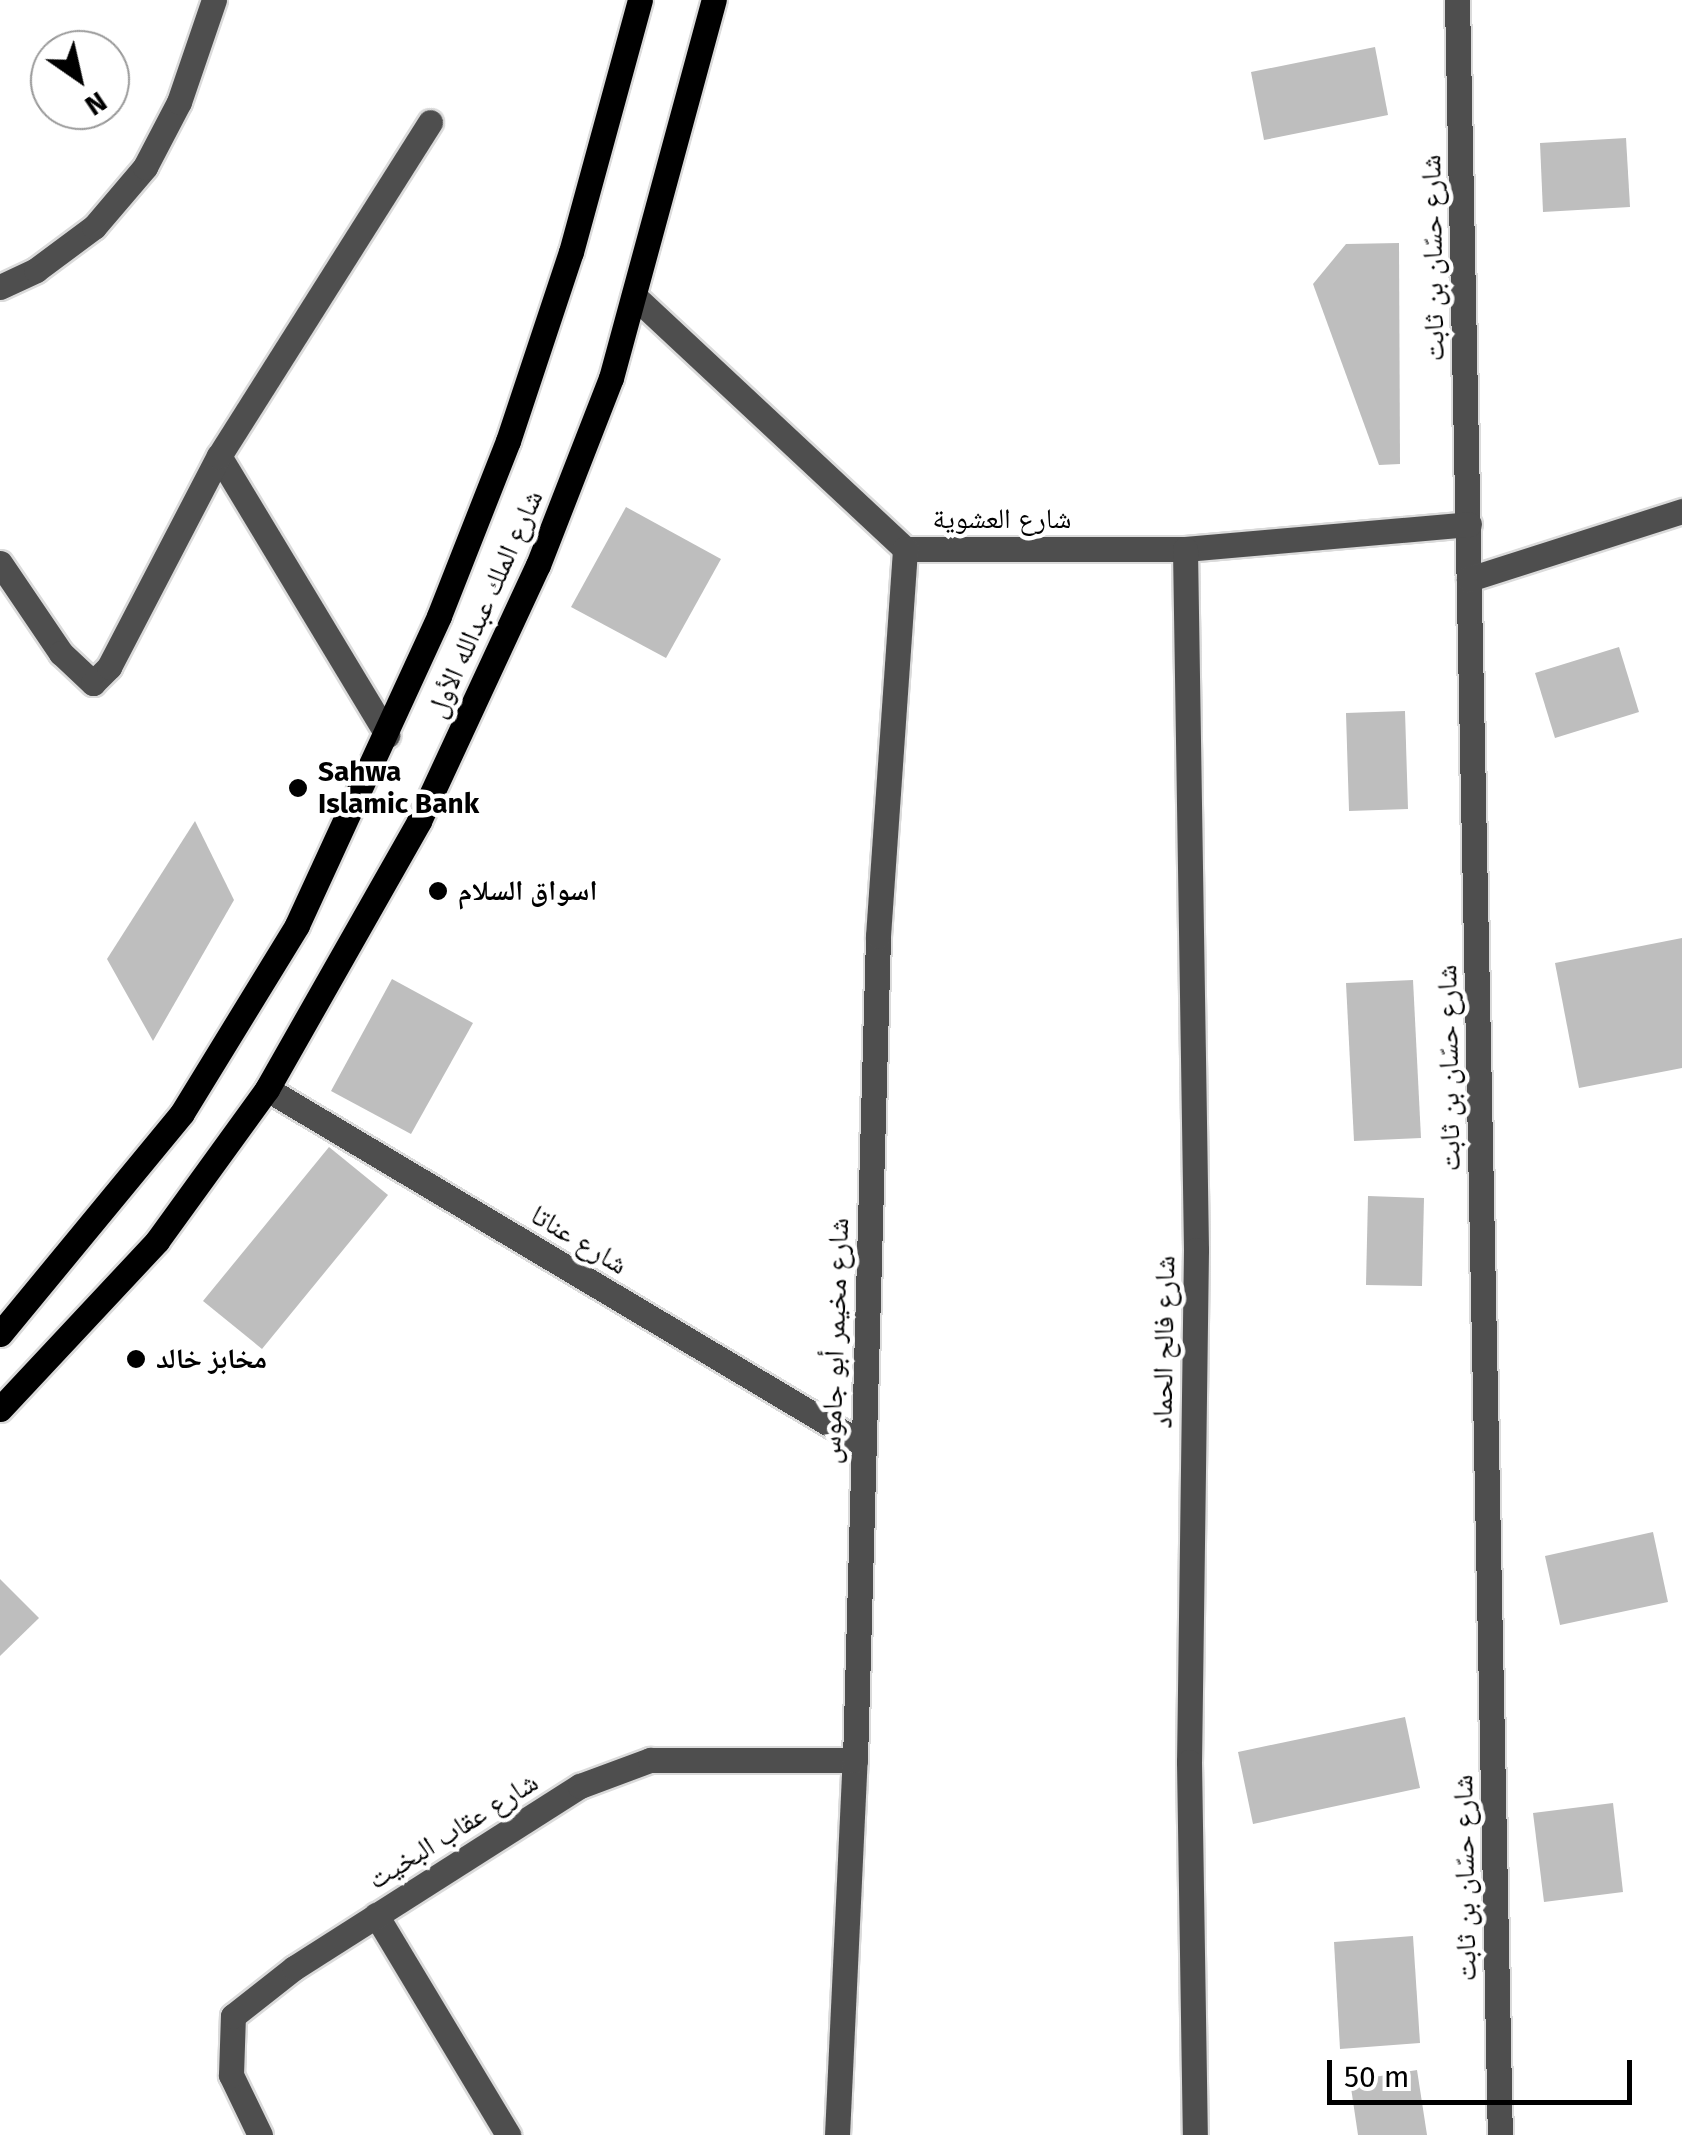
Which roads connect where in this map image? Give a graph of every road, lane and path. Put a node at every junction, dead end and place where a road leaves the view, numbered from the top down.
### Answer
1 (214, 0) edge
2 (640, 0) edge
3 (714, 0) edge
4 (1457, 0) edge
5 (430, 122) dead end
6 (0, 287) edge
7 (634, 296) junction
8 (220, 456) junction
9 (1682, 511) edge
10 (1469, 524) junction
11 (904, 549) junction
12 (1186, 549) junction
13 (0, 563) edge
14 (1469, 580) junction
15 (387, 735) junction
16 (266, 1089) junction
17 (0, 1334) edge
18 (0, 1409) edge
19 (862, 1442) junction
20 (855, 1760) junction
21 (376, 1915) junction
22 (260, 2135) edge
23 (508, 2135) edge
24 (837, 2135) edge
25 (1194, 2135) edge
26 (1500, 2135) edge

1 - 6 street
2 - 15 main road, شارع الملك عبدالله الأول
3 - 7 main road, شارع الملك عبدالله الأول
4 - 10 street, شارع حسّان بن ثابت
5 - 8 street
7 - 11 street, شارع العشوية
7 - 16 main road, شارع الملك عبدالله الأول
8 - 13 street
8 - 15 street
9 - 14 street
10 - 12 street, شارع العشوية
10 - 14 street, شارع حسّان بن ثابت
11 - 12 street, شارع العشوية
11 - 19 street, شارع مخيمر أبو جاموس
12 - 25 street, شارع فالح الحماد
14 - 26 street, شارع حسّان بن ثابت
15 - 17 main road, شارع الملك عبدالله الأول
16 - 18 main road, شارع الملك عبدالله الأول
16 - 19 street, شارع عناتا
19 - 20 street, شارع مخيمر أبو جاموس
20 - 21 street, شارع عقاب البخيت
20 - 24 street, شارع مخيمر أبو جاموس
21 - 22 street, شارع عقاب البخيت
21 - 23 street

